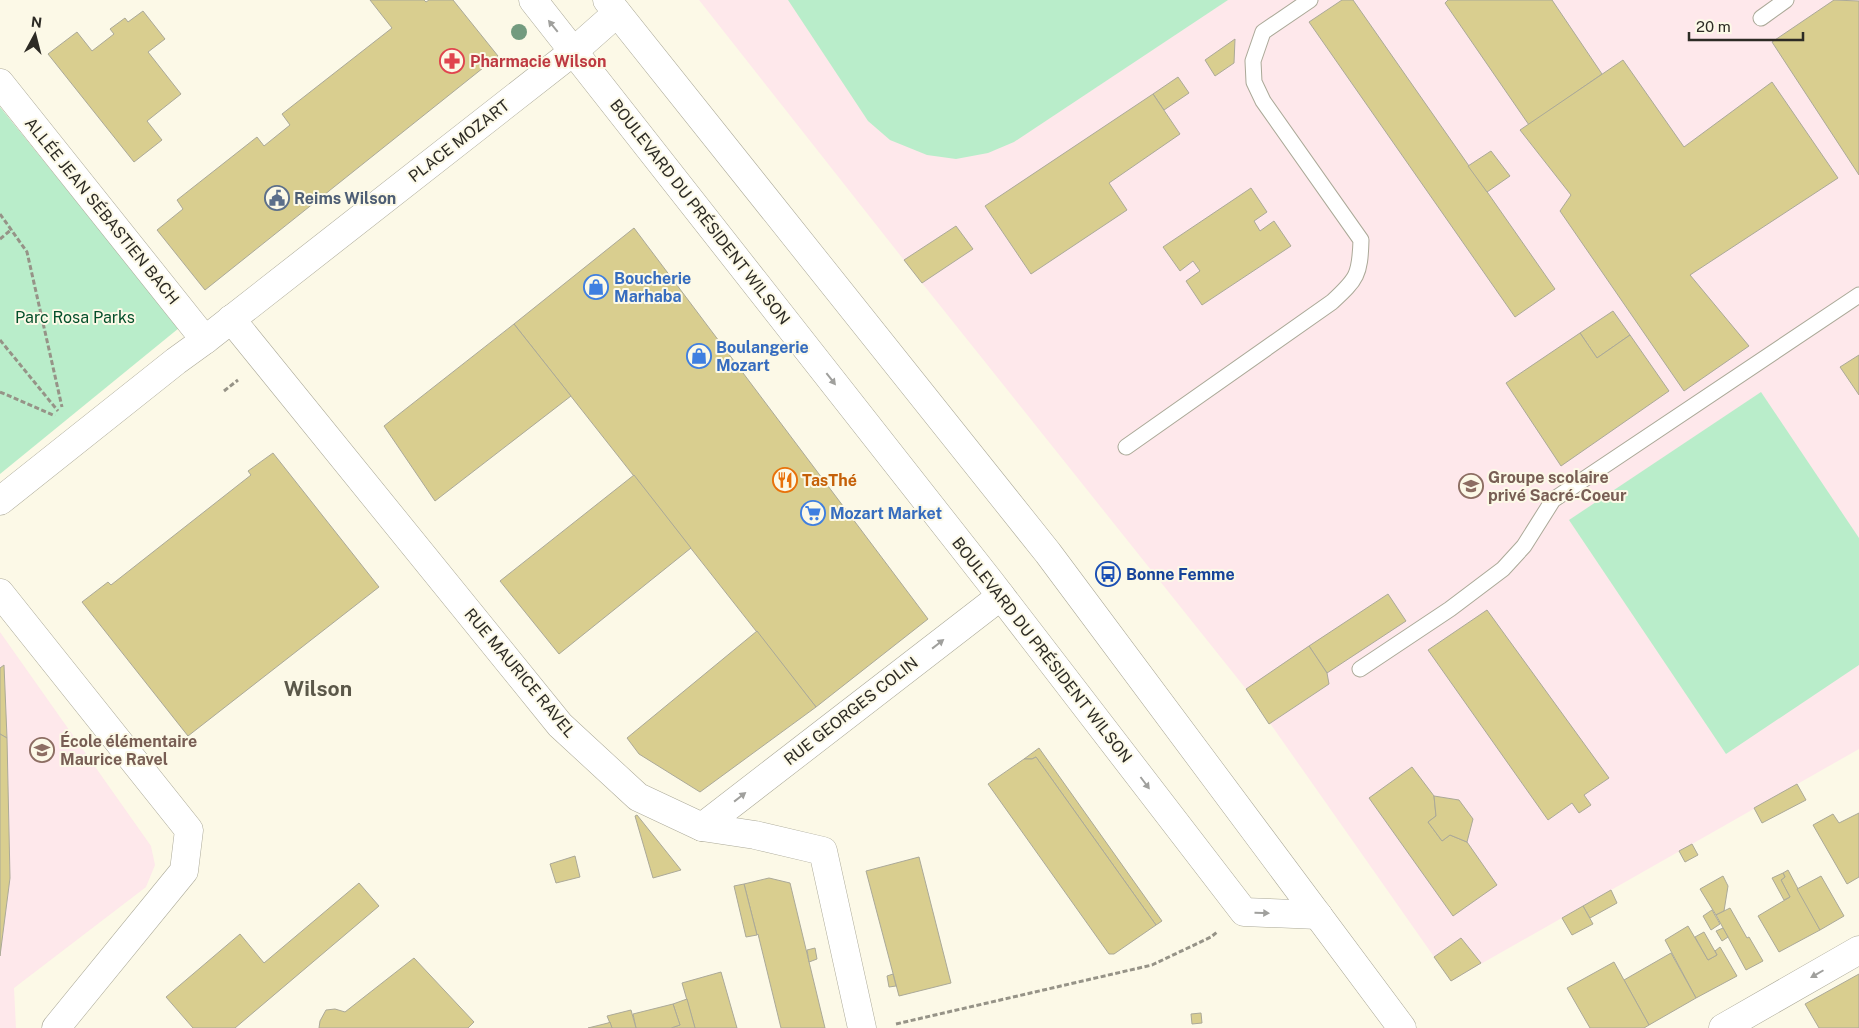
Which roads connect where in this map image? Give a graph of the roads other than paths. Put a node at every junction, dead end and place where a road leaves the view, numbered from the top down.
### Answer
1 (533, 0) edge
2 (1310, 0) edge
3 (1786, 0) edge
4 (612, 7) edge
5 (1761, 18) dead end
6 (574, 51) junction
7 (0, 83) edge
8 (1859, 295) edge
9 (230, 319) junction
10 (204, 340) junction
11 (1126, 447) dead end
12 (0, 501) edge
13 (0, 593) edge
14 (1001, 596) junction
15 (1360, 669) dead end
16 (702, 827) junction
17 (1318, 915) junction
18 (1859, 950) edge
19 (874, 1027) edge
20 (56, 1028) edge
21 (1402, 1028) edge
22 (1723, 1028) edge

6 -> 1 street, BOULEVARD DU PRÉSIDENT WILSON
2 - 11 lane
3 - 5 lane
4 - 6 street, PLACE MOZART
4 - 17 street
6 - 9 street, PLACE MOZART
6 -> 14 street, BOULEVARD DU PRÉSIDENT WILSON
7 - 10 street, ALLÉE JEAN SÉBASTIEN BACH
8 - 15 lane
9 - 10 street, PLACE MOZART
9 - 16 street, RUE MAURICE RAVEL
10 - 12 street, PLACE MOZART
13 - 20 street
16 -> 14 street, RUE GEORGES COLIN
14 -> 17 street, BOULEVARD DU PRÉSIDENT WILSON
16 - 19 street, RUE MAURICE RAVEL
17 - 21 street
18 -> 22 street

